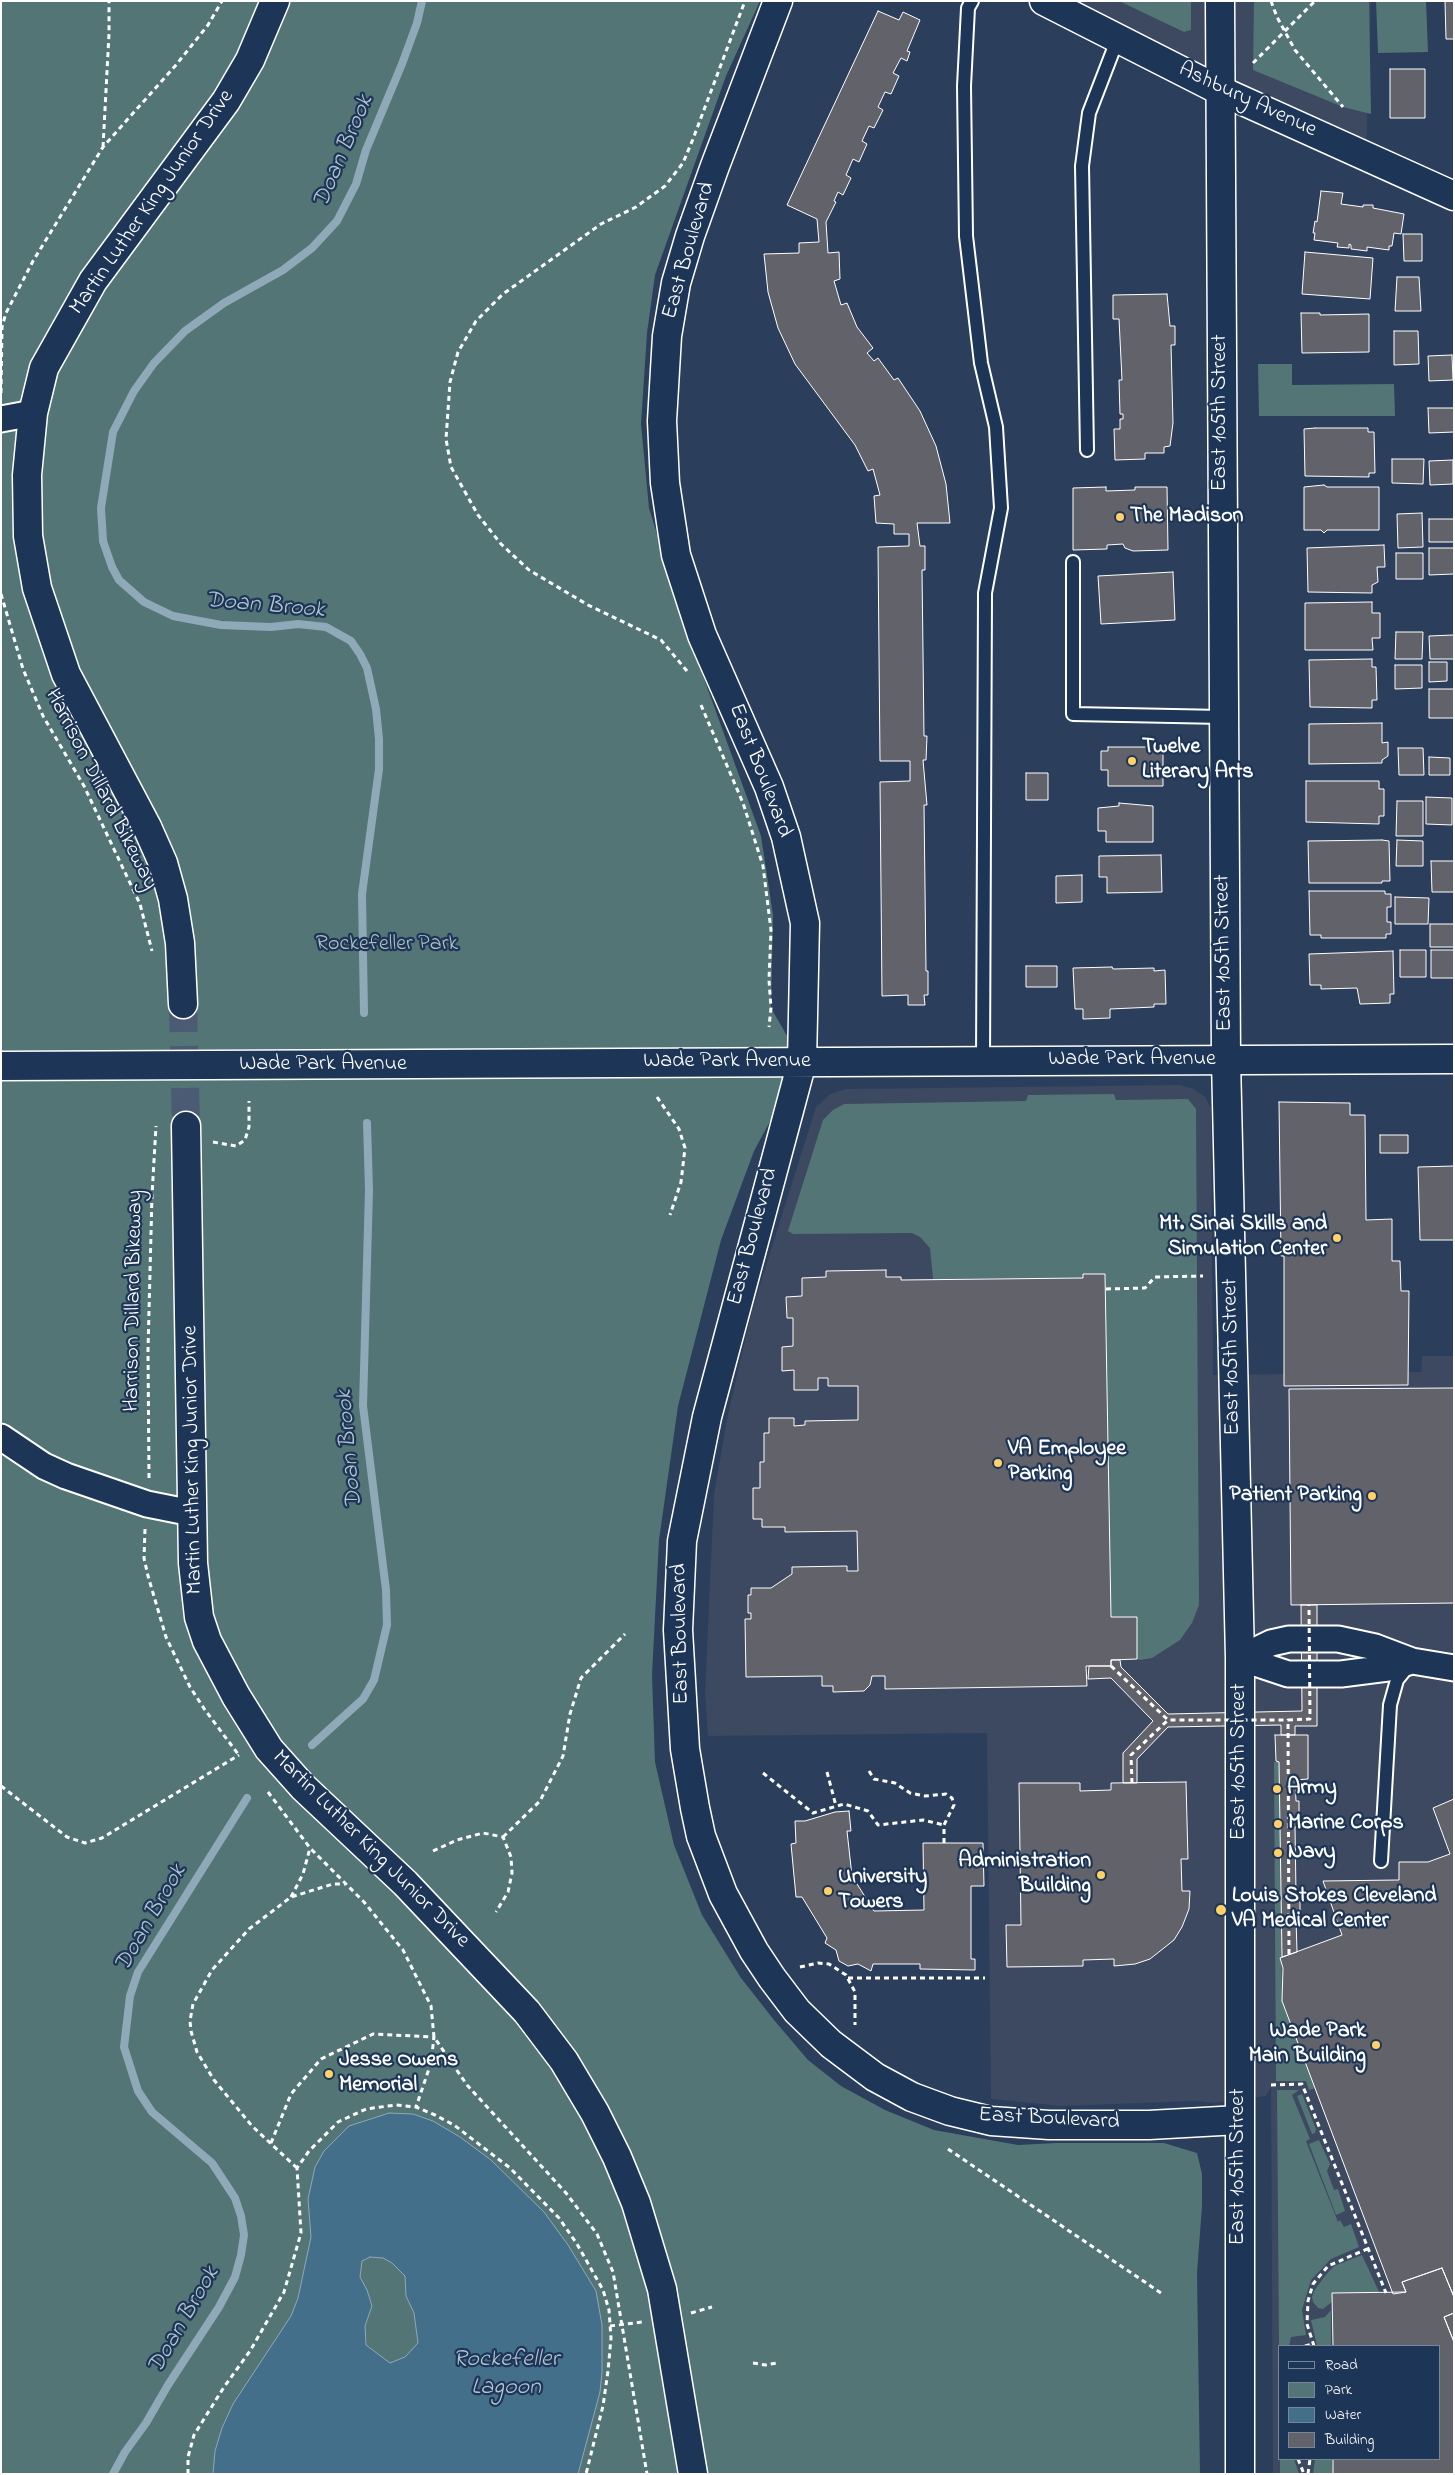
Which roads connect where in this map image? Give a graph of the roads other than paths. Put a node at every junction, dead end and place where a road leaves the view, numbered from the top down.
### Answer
1 (275, 1) edge
2 (778, 1) edge
3 (972, 1) edge
4 (1044, 1) edge
5 (1220, 1) edge
6 (1118, 38) junction
7 (1219, 90) junction
8 (1454, 196) edge
9 (33, 413) junction
10 (1, 419) edge
11 (1087, 450) dead end
12 (1073, 562) dead end
13 (1223, 717) junction
14 (183, 1004) tunnel mouth
15 (1454, 1059) edge
16 (1226, 1060) junction
17 (802, 1062) junction
18 (983, 1062) junction
19 (1, 1066) edge
20 (186, 1126) tunnel mouth
21 (1, 1437) edge
22 (192, 1513) junction
23 (1240, 1658) junction
24 (1412, 1661) junction
25 (1454, 1668) edge
26 (1381, 1861) dead end
27 (1239, 2120) junction
28 (693, 2474) edge
29 (1240, 2474) edge

1 - 9 main road, Martin Luther King Junior Drive
2 - 17 main road, East Boulevard
3 - 18 lane
4 - 6 main road, Ashbury Avenue
5 - 7 main road, East 105th Street
6 - 7 main road, Ashbury Avenue
6 - 11 lane
7 - 8 main road, Ashbury Avenue
7 - 13 main road, East 105th Street
9 - 10 street
9 - 14 main road, Martin Luther King Junior Drive
12 - 13 lane
13 - 16 main road, East 105th Street
15 - 16 main road, Wade Park Avenue
16 - 18 main road, Wade Park Avenue
16 - 23 main road, East 105th Street
17 - 18 main road, Wade Park Avenue
17 - 19 main road, Wade Park Avenue
17 - 27 main road, East Boulevard
20 - 22 main road, Martin Luther King Junior Drive
21 - 22 street
22 - 28 main road, Martin Luther King Junior Drive
23 - 24 street
23 - 24 street
23 - 27 main road, East 105th Street
24 - 25 street
24 - 26 lane
27 - 29 main road, East 105th Street

